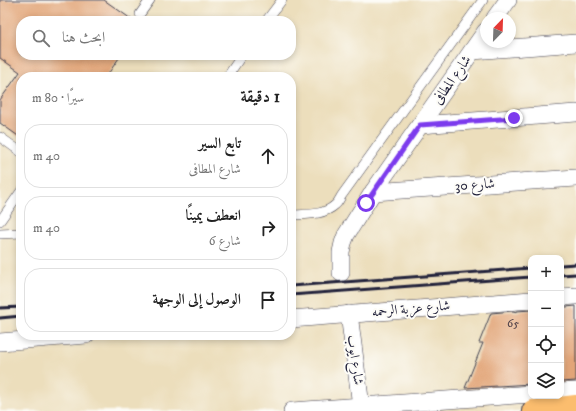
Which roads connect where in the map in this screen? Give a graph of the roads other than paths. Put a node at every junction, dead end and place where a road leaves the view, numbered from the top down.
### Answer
1 (150, 0) edge
2 (282, 0) edge
3 (483, 0) edge
4 (508, 0) edge
5 (500, 12) edge
6 (140, 14) dead end
7 (270, 16) edge
8 (480, 40) edge
9 (576, 43) edge
10 (472, 51) junction
11 (239, 60) edge
12 (230, 72) edge
13 (576, 113) edge
14 (420, 125) junction
15 (0, 137) edge
16 (16, 148) edge
17 (576, 178) edge
18 (373, 192) junction
19 (16, 198) edge
20 (296, 215) edge
21 (0, 221) edge
22 (16, 233) edge
23 (0, 234) edge
24 (341, 273) dead end
25 (576, 296) edge
26 (564, 297) edge
27 (528, 300) edge
28 (349, 314) junction
29 (296, 319) edge
30 (25, 340) edge
31 (0, 342) edge
32 (576, 391) edge
33 (564, 392) edge
34 (528, 394) edge
35 (361, 406) junction
36 (576, 406) edge
37 (292, 411) edge
38 (533, 411) edge

1 - 6 lane
2 - 7 lane
3 - 20 lane
4 - 5 street
8 - 10 street, شارع المطافى
9 - 10 street
10 - 14 street, شارع المطافى
11 - 12 lane
13 - 14 street
14 - 18 street, شارع المطافى
15 - 16 lane
17 - 18 street, شارع 30
18 - 24 street, شارع المطافى
19 - 21 lane
22 - 23 lane
25 - 26 street
27 - 28 street, شارع عزبة الرحمه
28 - 29 street, شارع عزبة الرحمه
28 - 35 street, شارع ايوب
30 - 31 street
32 - 33 street
34 - 35 street
35 - 37 street
36 - 38 highway

